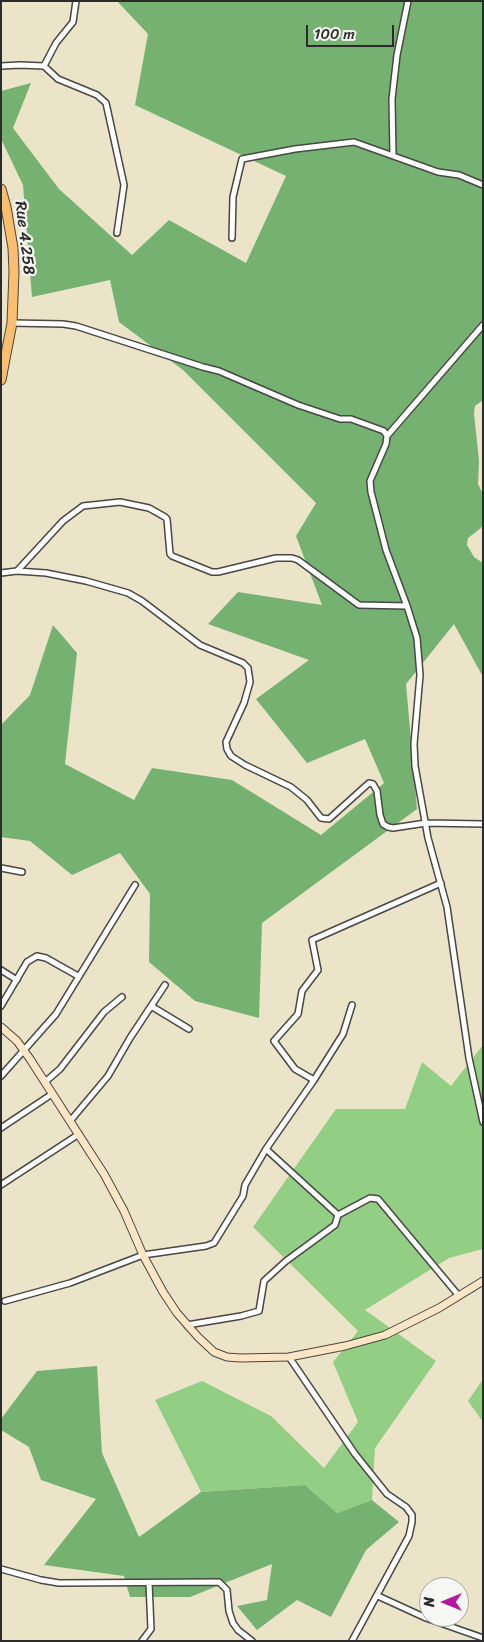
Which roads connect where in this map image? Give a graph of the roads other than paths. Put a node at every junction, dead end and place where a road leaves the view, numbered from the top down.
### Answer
1 (76, 1) edge
2 (408, 1) edge
3 (1, 66) edge
4 (44, 66) junction
5 (393, 156) junction
6 (483, 185) edge
7 (1, 189) edge
8 (117, 233) dead end
9 (232, 238) dead end
10 (12, 323) junction
11 (483, 325) edge
12 (1, 380) edge
13 (387, 436) junction
14 (17, 571) junction
15 (1, 573) edge
16 (407, 606) junction
17 (426, 823) junction
18 (483, 824) edge
19 (1, 868) edge
20 (22, 872) dead end
21 (440, 884) junction
22 (135, 885) dead end
23 (1, 970) edge
24 (78, 976) junction
25 (17, 980) junction
26 (165, 984) dead end
27 (122, 997) dead end
28 (352, 1005) dead end
29 (1, 1006) edge
30 (151, 1006) junction
31 (1, 1026) edge
32 (190, 1029) dead end
33 (24, 1050) junction
34 (1, 1076) edge
35 (314, 1080) junction
36 (45, 1082) junction
37 (52, 1094) junction
38 (71, 1120) junction
39 (483, 1122) edge
40 (1, 1128) edge
41 (79, 1134) junction
42 (266, 1149) junction
43 (1, 1185) edge
44 (338, 1215) junction
45 (143, 1255) junction
46 (483, 1281) edge
47 (459, 1296) junction
48 (5, 1301) dead end
49 (187, 1325) junction
50 (289, 1357) junction
51 (1, 1569) edge
52 (149, 1583) junction
53 (378, 1596) junction
54 (483, 1638) edge
55 (142, 1641) edge
56 (252, 1641) edge
57 (352, 1641) edge

1 - 4 street
2 - 5 street
3 - 4 street
4 - 8 street
5 - 6 street
5 - 9 street
7 - 10 highway, Rue 4.258
10 - 12 highway, Rue 4.258
10 - 13 street
11 - 13 street
13 - 16 street
14 - 15 street
14 - 16 street
14 - 17 street
16 - 17 street
17 - 18 street
17 - 21 street
19 - 20 street
21 - 35 street
21 - 39 street
22 - 24 street
23 - 25 street
24 - 25 street
24 - 33 street
25 - 29 street
26 - 30 street
27 - 36 street
28 - 35 street
30 - 32 street
30 - 38 street
31 - 33 street
33 - 34 street
33 - 36 street
35 - 42 street
36 - 37 street
37 - 38 street
37 - 40 street
38 - 41 street
41 - 43 street
41 - 45 street
42 - 44 street
42 - 45 street
44 - 47 street
44 - 49 street
45 - 48 street
45 - 49 street
46 - 47 street
47 - 50 street
49 - 50 street
50 - 53 street
51 - 52 street
52 - 55 street
52 - 56 street
53 - 54 street
53 - 57 street

